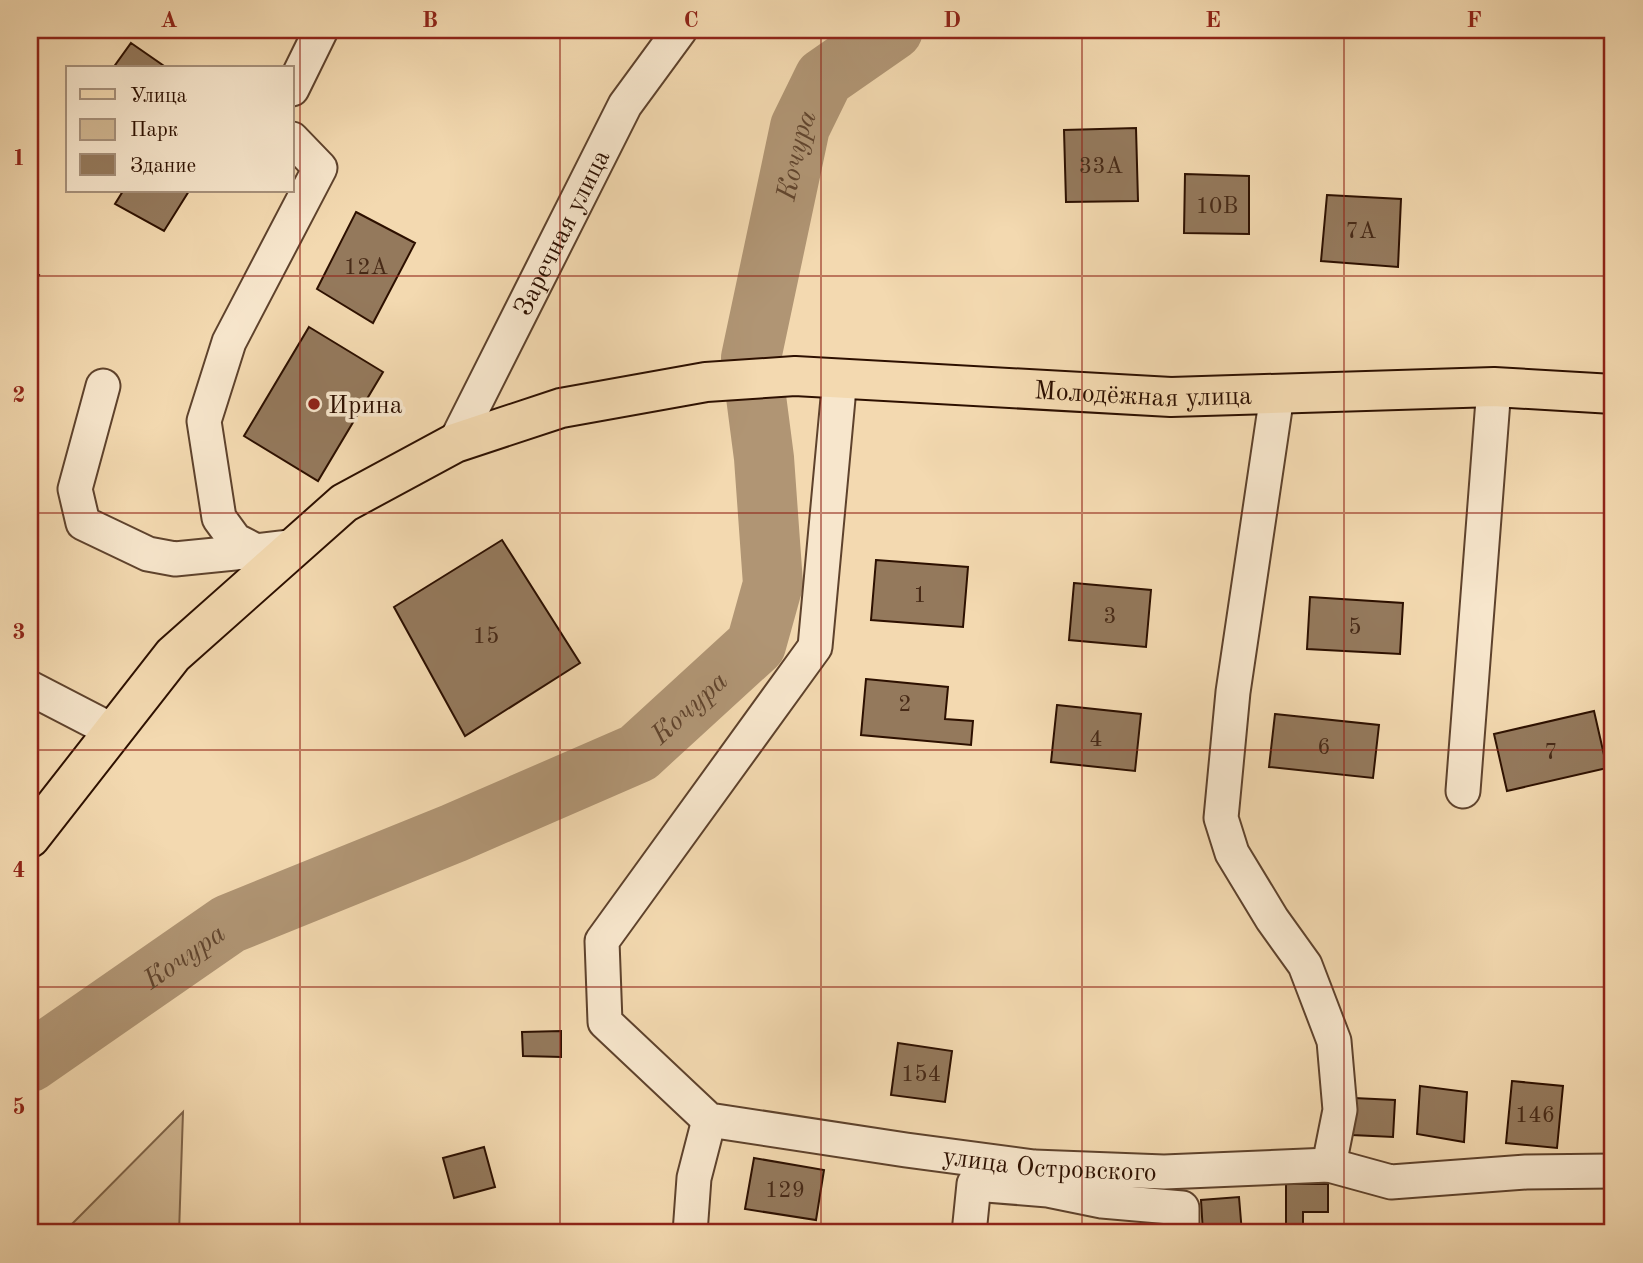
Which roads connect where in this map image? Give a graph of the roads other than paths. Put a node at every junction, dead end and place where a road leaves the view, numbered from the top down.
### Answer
1 (321, 30) edge
2 (680, 30) edge
3 (294, 85) edge
4 (294, 141) edge
5 (840, 377) junction
6 (103, 386) dead end
7 (1494, 387) junction
8 (1613, 394) edge
9 (1278, 395) junction
10 (455, 443) junction
11 (296, 546) junction
12 (256, 551) junction
13 (30, 688) edge
14 (113, 731) junction
15 (1463, 791) dead end
16 (30, 838) edge
17 (709, 1120) junction
18 (1329, 1165) junction
19 (1613, 1171) edge
20 (690, 1233) edge
21 (969, 1233) edge
22 (1182, 1233) edge

1 - 3 street
2 - 10 street, Заречная улица
4 - 12 street
5 - 9 main road, Молодёжная улица
5 - 10 main road, Молодёжная улица
5 - 17 street
6 - 12 street
7 - 8 main road, Молодёжная улица
7 - 9 main road, Молодёжная улица
7 - 15 street
9 - 18 street
10 - 11 main road, Молодёжная улица
11 - 12 street
11 - 14 main road, Молодёжная улица
13 - 14 street
14 - 16 main road, Молодёжная улица
17 - 18 street, улица Островского
17 - 20 street
18 - 19 street, улица Островского
21 - 22 street

